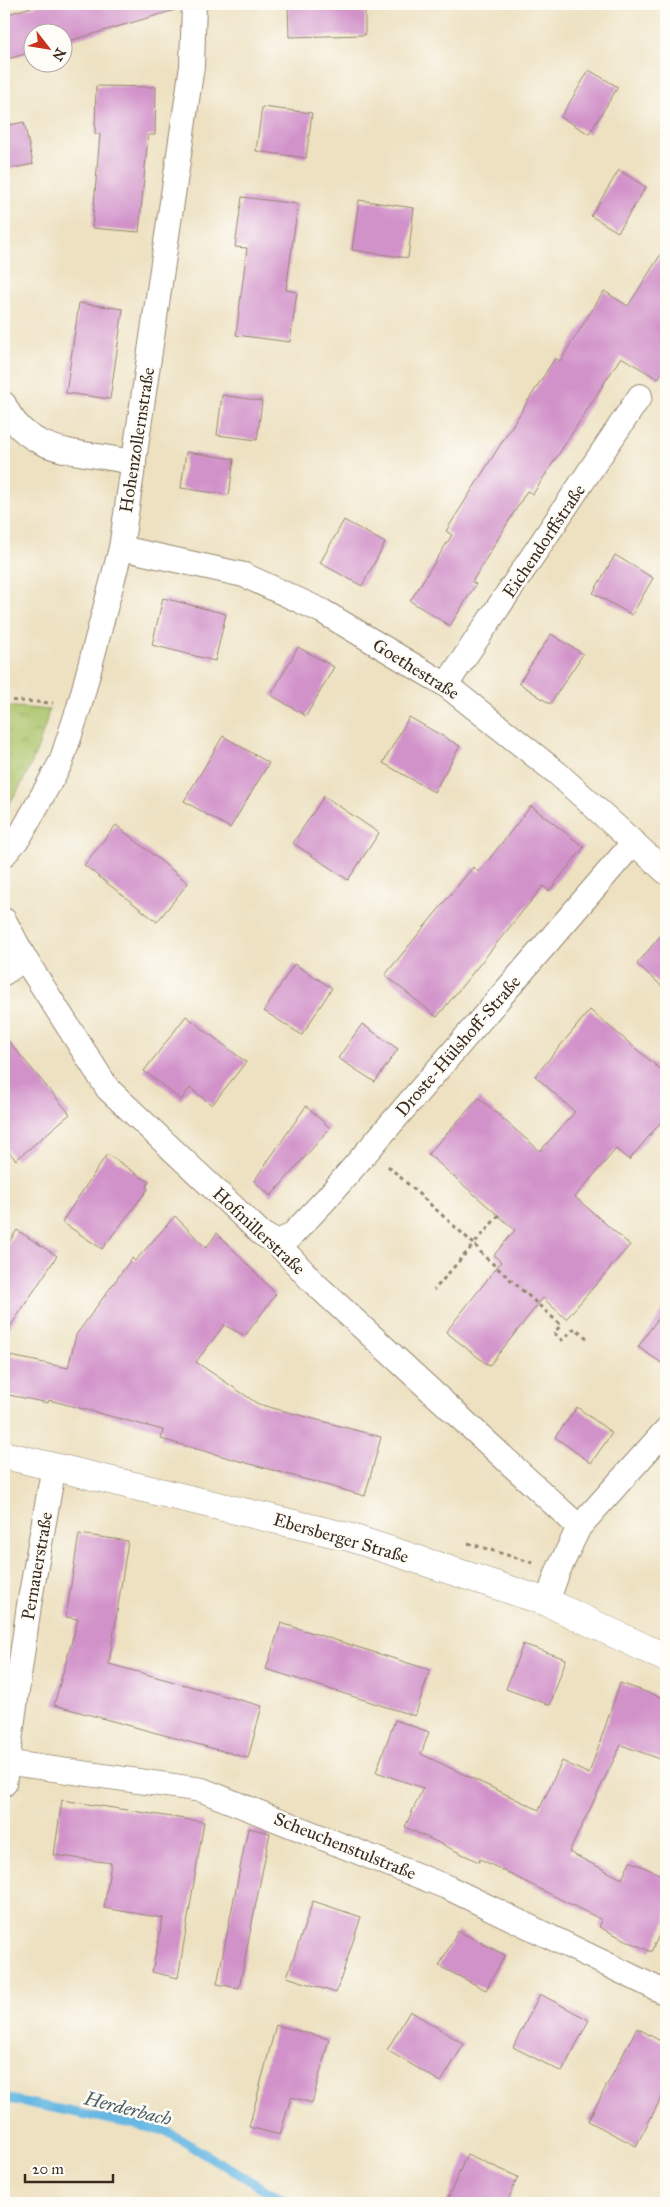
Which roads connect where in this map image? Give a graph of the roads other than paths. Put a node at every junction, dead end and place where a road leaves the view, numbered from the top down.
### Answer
1 (194, 4) edge
2 (640, 396) dead end
3 (4, 404) edge
4 (134, 463) junction
5 (120, 548) junction
6 (446, 685) junction
7 (634, 842) junction
8 (4, 855) edge
9 (666, 872) edge
10 (4, 920) edge
11 (25, 959) junction
12 (4, 973) edge
13 (276, 1242) junction
14 (666, 1430) edge
15 (4, 1455) edge
16 (54, 1466) junction
17 (578, 1527) junction
18 (547, 1602) junction
19 (666, 1658) edge
20 (5, 1770) edge
21 (666, 1993) edge

1 - 4 street, Hohenzollernstraße
2 - 6 street, Eichendorffstraße
3 - 4 street
4 - 5 street, Hohenzollernstraße
5 - 6 street, Goethestraße
5 - 8 street, Hohenzollernstraße
6 - 7 street, Goethestraße
7 - 9 street, Goethestraße
7 - 13 street, Droste-Hülshoff-Straße
10 - 11 street, Hofmillerstraße
11 - 12 street
11 - 13 street, Hofmillerstraße
13 - 17 street, Hofmillerstraße
14 - 17 street
15 - 16 street, Ebersberger Straße
16 - 18 street, Ebersberger Straße
16 - 20 street, Pernauerstraße
17 - 18 street
18 - 19 street, Ebersberger Straße
20 - 21 street, Scheuchenstulstraße

